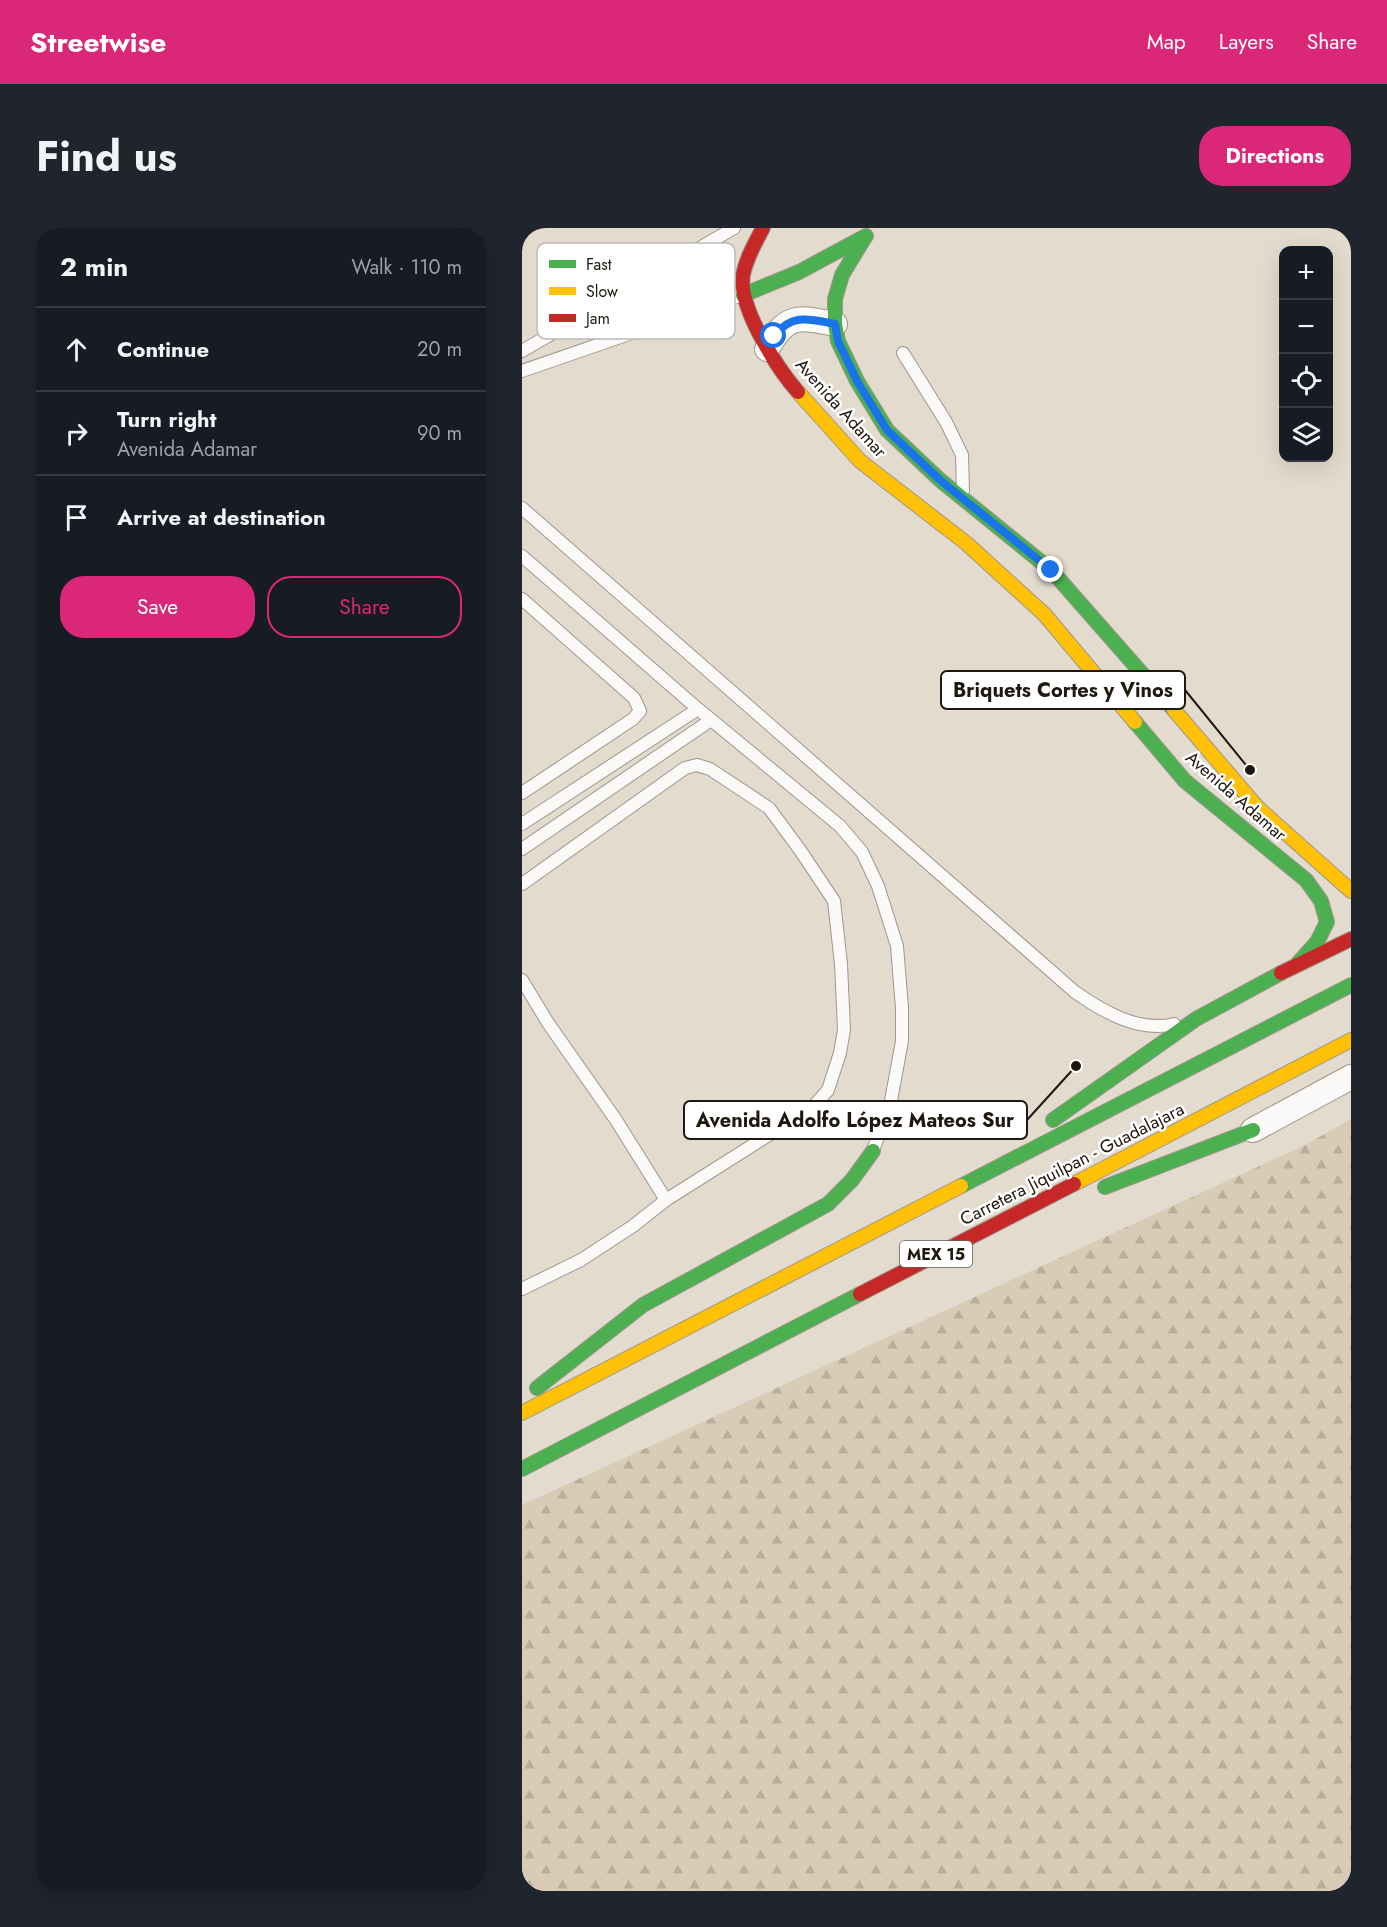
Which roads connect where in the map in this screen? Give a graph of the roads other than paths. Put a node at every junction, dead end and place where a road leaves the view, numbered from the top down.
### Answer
1 (734, 228) edge
2 (763, 228) edge
3 (708, 243) edge
4 (743, 295) junction
5 (735, 298) edge
6 (835, 324) junction
7 (543, 339) edge
8 (615, 339) edge
9 (767, 349) junction
10 (522, 351) edge
11 (903, 353) dead end
12 (522, 371) edge
13 (963, 499) junction
14 (522, 508) edge
15 (522, 556) edge
16 (522, 598) edge
17 (698, 709) junction
18 (711, 720) junction
19 (522, 793) edge
20 (1258, 808) junction
21 (522, 824) edge
22 (1240, 826) junction
23 (522, 849) edge
24 (522, 884) edge
25 (1351, 891) edge
26 (1351, 939) edge
27 (1298, 963) junction
28 (522, 980) edge
29 (1351, 985) edge
30 (1196, 1019) junction
31 (1351, 1040) edge
32 (1351, 1077) edge
33 (1253, 1130) joint
34 (873, 1151) joint
35 (951, 1192) junction
36 (666, 1200) junction
37 (944, 1250) junction
38 (522, 1289) edge
39 (522, 1400) edge
40 (522, 1413) edge
41 (522, 1469) edge

1 - 3 lane
2 - 4 main road
4 - 5 lane
4 - 6 main road, Avenida Adamar
4 - 9 main road, Avenida Adamar
6 - 9 street
6 - 13 main road, Avenida Adamar
7 - 10 lane
8 - 12 lane
9 - 22 main road, Avenida Adamar
11 - 13 lane
13 - 20 main road, Avenida Adamar
14 - 30 lane
15 - 17 lane
16 - 19 lane
17 - 18 lane
17 - 21 lane
18 - 23 lane
18 - 34 lane
20 - 22 street
20 - 25 main road, Avenida Adamar
22 - 27 main road, Avenida Adamar
24 - 36 lane
26 - 27 main road
27 - 30 main road
28 - 36 lane
29 - 35 main road, Carretera Jiquilpan - Guadalajara / MEX 15
30 - 35 main road
31 - 37 main road, Carretera Jiquilpan - Guadalajara / MEX 15
32 - 33 street
33 - 37 main road
34 - 39 main road
35 - 40 main road, Carretera Jiquilpan - Guadalajara / MEX 15
36 - 38 lane
37 - 41 main road, Carretera Jiquilpan - Guadalajara / MEX 15

